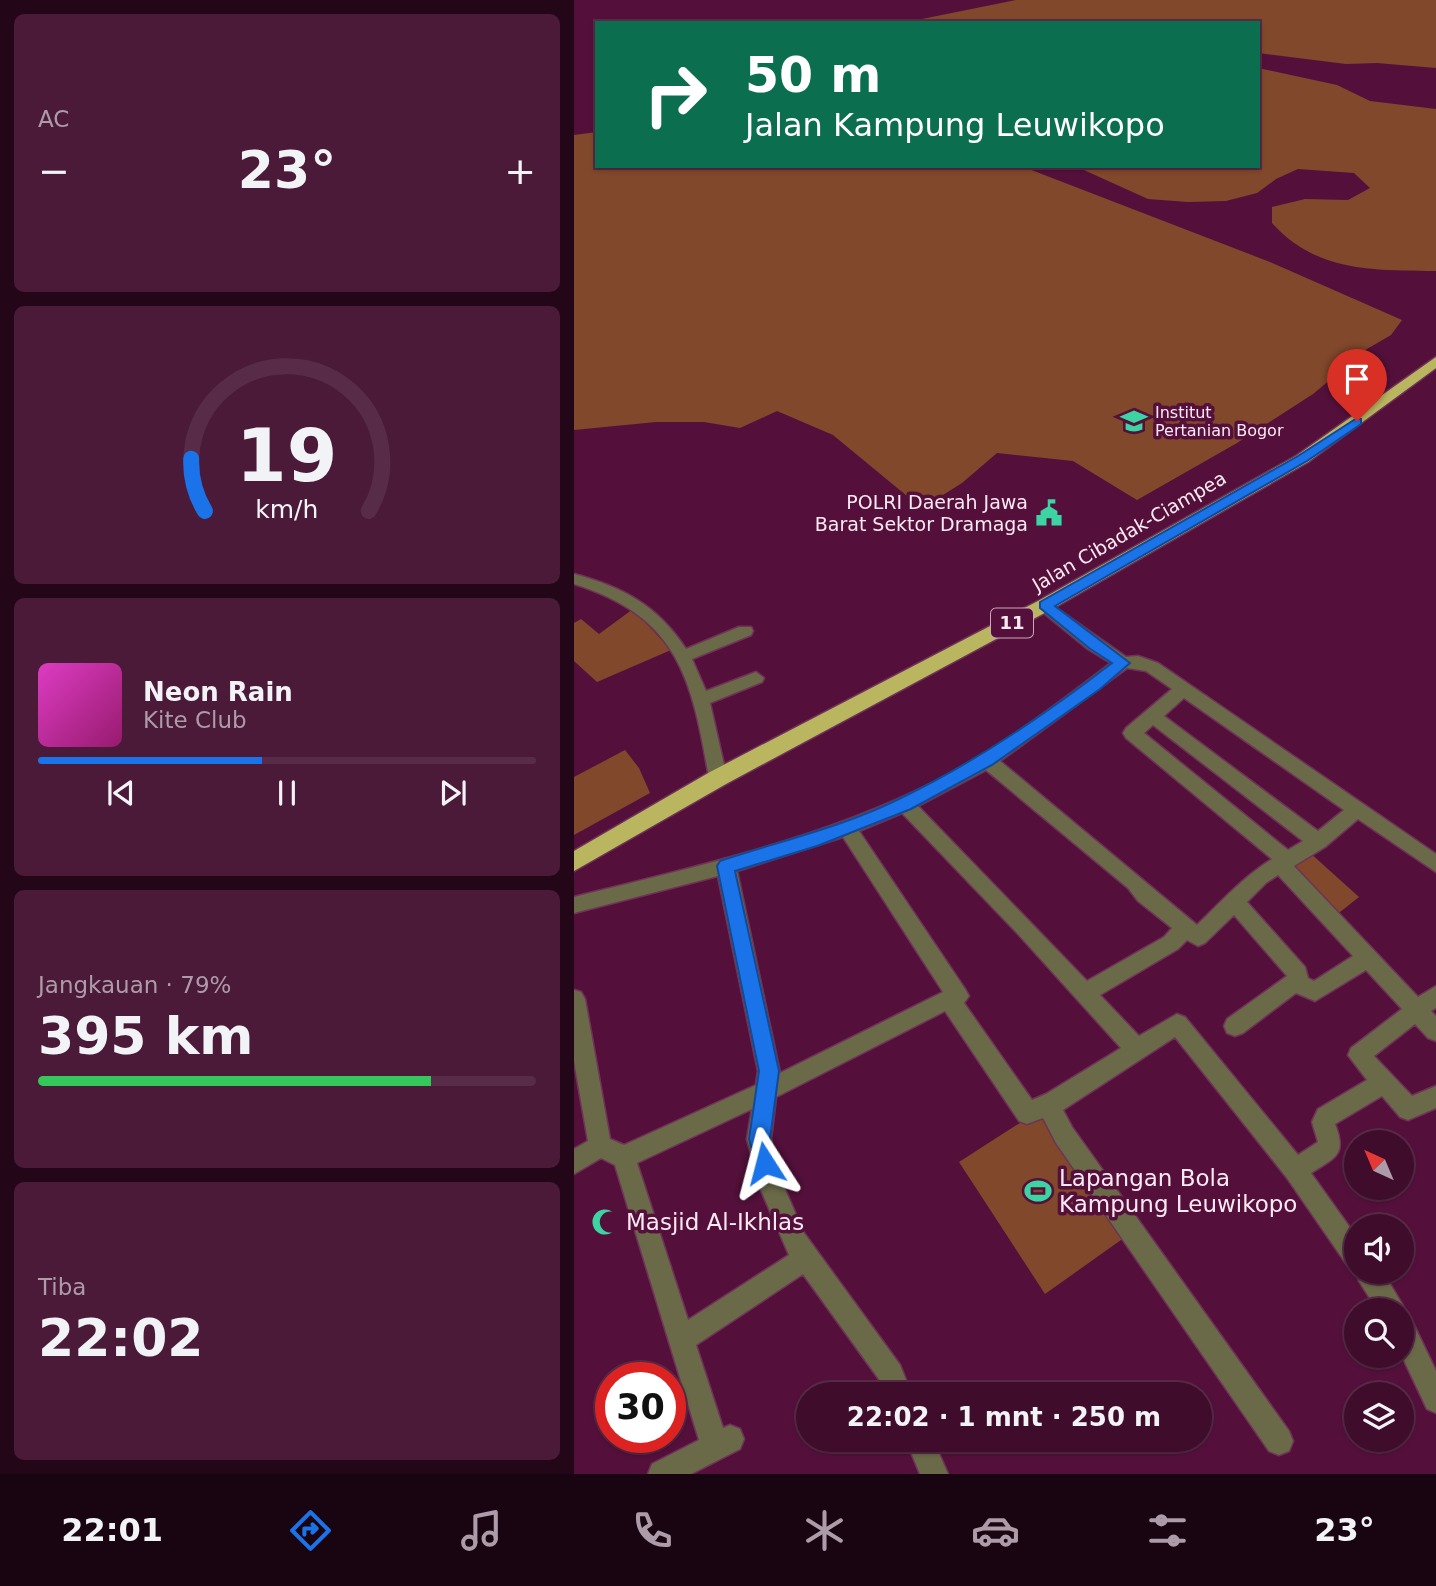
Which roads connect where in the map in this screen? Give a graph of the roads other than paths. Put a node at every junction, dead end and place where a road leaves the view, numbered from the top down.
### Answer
1 (1436, 361) edge
2 (574, 579) edge
3 (1045, 605) junction
4 (745, 631) dead end
5 (684, 656) junction
6 (1123, 663) junction
7 (756, 678) dead end
8 (1183, 689) junction
9 (701, 700) junction
10 (1153, 716) junction
11 (986, 760) junction
12 (718, 778) junction
13 (905, 804) junction
14 (1356, 810) junction
15 (847, 828) junction
16 (1318, 842) junction
17 (574, 862) edge
18 (1284, 862) junction
19 (1436, 864) edge
20 (726, 866) junction
21 (1233, 901) junction
22 (574, 905) edge
23 (1186, 928) junction
24 (1368, 957) junction
25 (1297, 983) junction
26 (1085, 993) junction
27 (1436, 995) edge
28 (958, 996) dead end
29 (574, 999) edge
30 (1418, 1011) junction
31 (1235, 1026) dead end
32 (1436, 1031) edge
33 (1136, 1050) junction
34 (1385, 1082) junction
35 (764, 1092) junction
36 (1436, 1097) edge
37 (1054, 1102) junction
38 (600, 1146) junction
39 (624, 1157) junction
40 (574, 1162) edge
41 (1295, 1170) junction
42 (1344, 1239) edge
43 (806, 1258) junction
44 (680, 1340) junction
45 (1414, 1353) edge
46 (894, 1382) edge
47 (1436, 1400) edge
48 (1279, 1441) dead end
49 (924, 1452) edge
50 (662, 1474) edge
51 (934, 1474) edge

1 - 3 highway, Jalan Cibadak-Ciampea / 11
2 - 5 street
3 - 6 street
3 - 12 highway, Jalan Cibadak-Ciampea / 11
4 - 5 street
5 - 9 street
6 - 8 street
6 - 11 street
7 - 9 street
8 - 10 street
8 - 14 street
9 - 12 street
10 - 16 street
10 - 18 street
11 - 13 street
11 - 23 street
12 - 17 highway, Jalan Cibadak-Ciampea / 11
13 - 15 street
13 - 26 street
14 - 16 street
14 - 19 street
15 - 20 street
15 - 28 street
16 - 18 street
18 - 21 street
18 - 24 street
20 - 22 street
20 - 35 street
21 - 23 street
21 - 25 street
23 - 26 street
24 - 25 street
24 - 30 street
25 - 31 street
26 - 33 street
27 - 30 street
29 - 38 street
30 - 32 street
30 - 34 street
33 - 37 street
33 - 41 street
34 - 36 street
34 - 41 street
35 - 37 street
35 - 39 street
35 - 43 street
37 - 48 street
38 - 39 street
38 - 40 street
39 - 44 street
41 - 42 street
43 - 44 street
43 - 46 street
44 - 50 street
45 - 47 street
49 - 51 street

